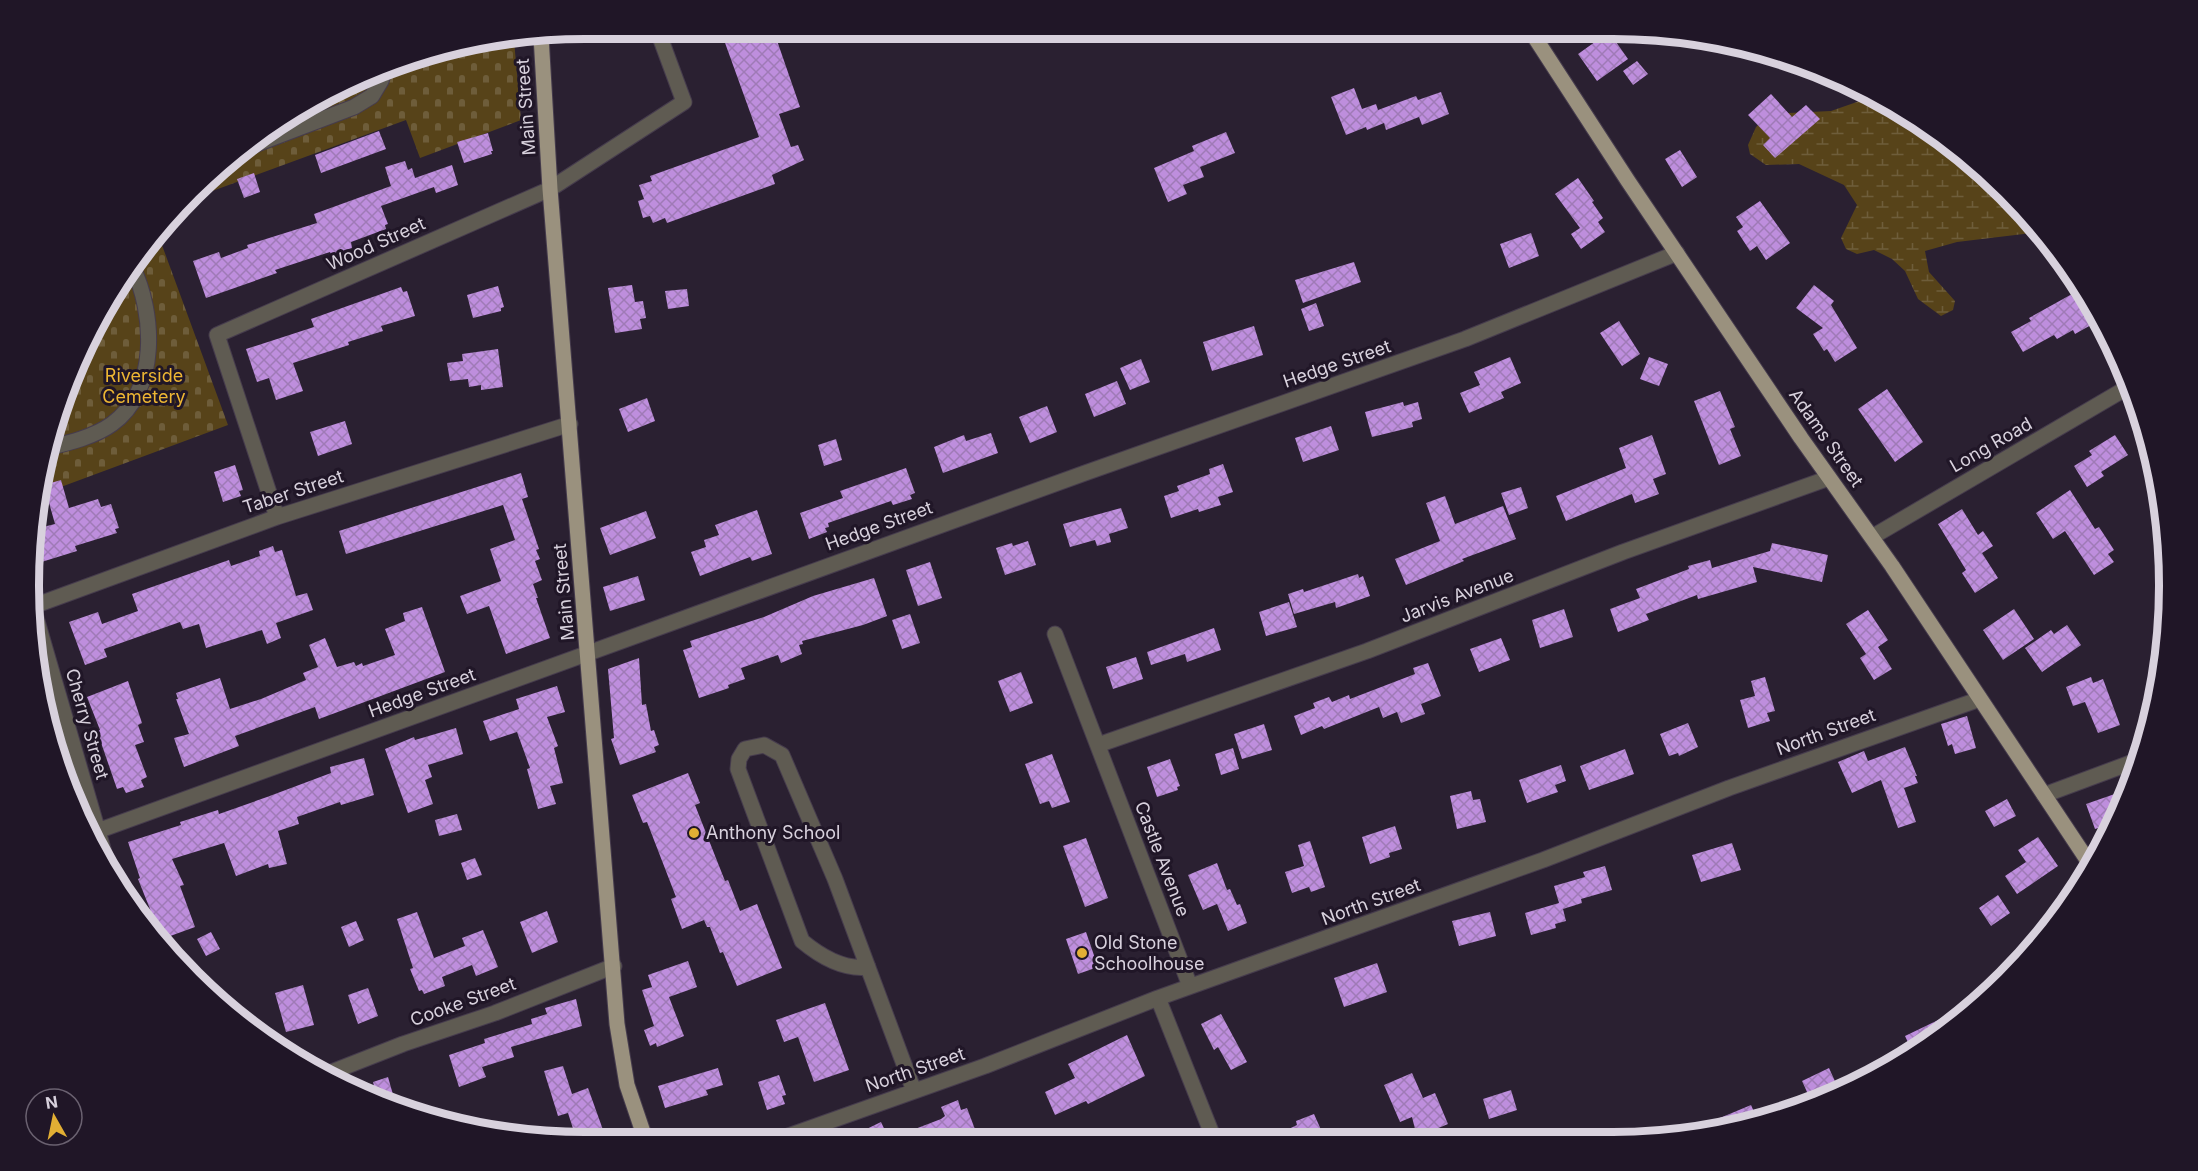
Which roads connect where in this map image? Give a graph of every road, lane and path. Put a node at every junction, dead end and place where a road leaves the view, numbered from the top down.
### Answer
1 (661, 39) edge
2 (1536, 39) edge
3 (541, 41) edge
4 (382, 79) edge
5 (272, 138) edge
6 (550, 189) junction
7 (1677, 253) junction
8 (136, 275) edge
9 (2123, 390) edge
10 (570, 423) junction
11 (58, 445) edge
12 (1829, 478) junction
13 (277, 517) junction
14 (1872, 537) junction
15 (40, 604) edge
16 (1055, 634) dead end
17 (43, 645) edge
18 (589, 652) junction
19 (1980, 699) junction
20 (1098, 746) junction
21 (2129, 763) edge
22 (2044, 795) junction
23 (92, 820) edge
24 (97, 830) edge
25 (2086, 858) edge
26 (614, 966) junction
27 (868, 967) junction
28 (1190, 986) junction
29 (1158, 998) junction
30 (334, 1071) edge
31 (914, 1090) junction
32 (643, 1132) edge
33 (799, 1132) edge
34 (1211, 1132) edge

1 - 6 street, Wood Street
2 - 7 main road, Adams Street
3 - 6 main road, Main Street
4 - 5 street
6 - 10 main road, Main Street
6 - 13 street, Wood Street
7 - 12 main road, Adams Street
7 - 18 street, Hedge Street
8 - 11 street
9 - 14 street, Long Road
10 - 13 street, Taber Street
10 - 18 main road, Main Street
12 - 14 main road, Adams Street
12 - 20 street, Jarvis Avenue
13 - 15 street, Taber Street
14 - 19 main road, Adams Street
16 - 20 street, Castle Avenue
17 - 23 street, Cherry Street
18 - 24 street, Hedge Street
18 - 26 main road, Main Street
19 - 22 main road, Adams Street
19 - 28 street, North Street
20 - 28 street, Castle Avenue
21 - 22 street
22 - 25 main road, Adams Street
26 - 30 street, Cooke Street
26 - 32 main road, Main Street
27 - 27 street
27 - 31 street
28 - 29 street, North Street
29 - 31 street, North Street
29 - 34 street
31 - 33 street, North Street

